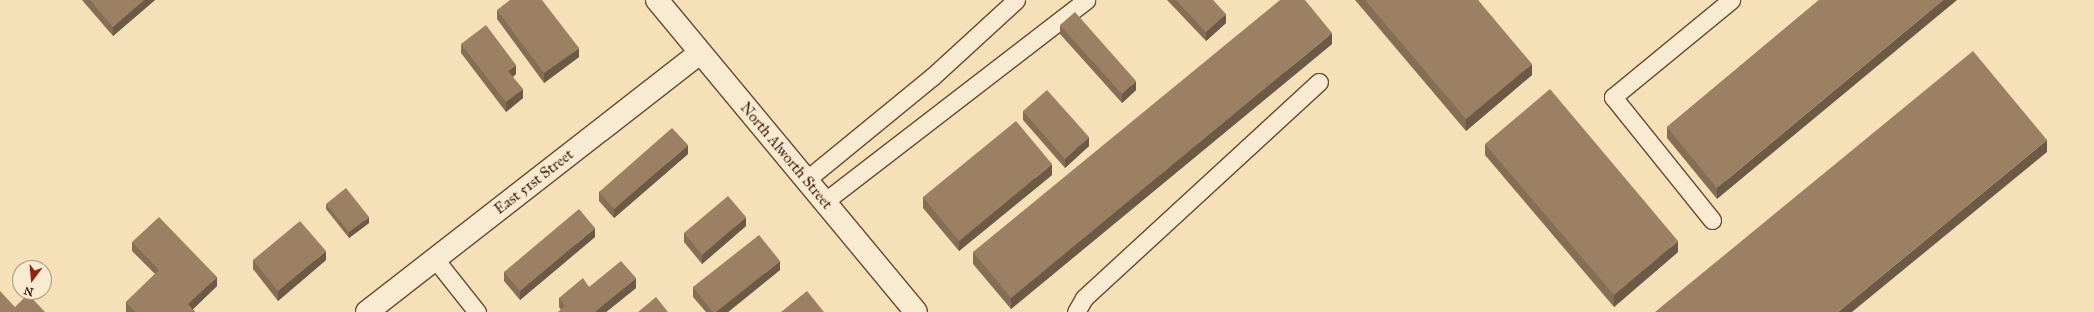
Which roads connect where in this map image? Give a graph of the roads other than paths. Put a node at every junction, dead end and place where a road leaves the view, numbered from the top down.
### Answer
1 (657, 0) edge
2 (1016, 0) edge
3 (1086, 0) edge
4 (1731, 0) edge
5 (700, 53) junction
6 (1319, 82) dead end
7 (806, 180) junction
8 (824, 202) junction
9 (1712, 220) dead end
10 (435, 260) junction
11 (367, 312) edge
12 (478, 312) edge
13 (916, 312) edge
14 (1076, 312) edge

1 - 5 street, North Alworth Street
2 - 7 lane
3 - 8 lane
4 - 9 lane
5 - 7 street, North Alworth Street
5 - 10 street, East 51st Street
6 - 14 lane
7 - 8 street, North Alworth Street
8 - 13 street, North Alworth Street
10 - 11 street, East 51st Street
10 - 12 lane

